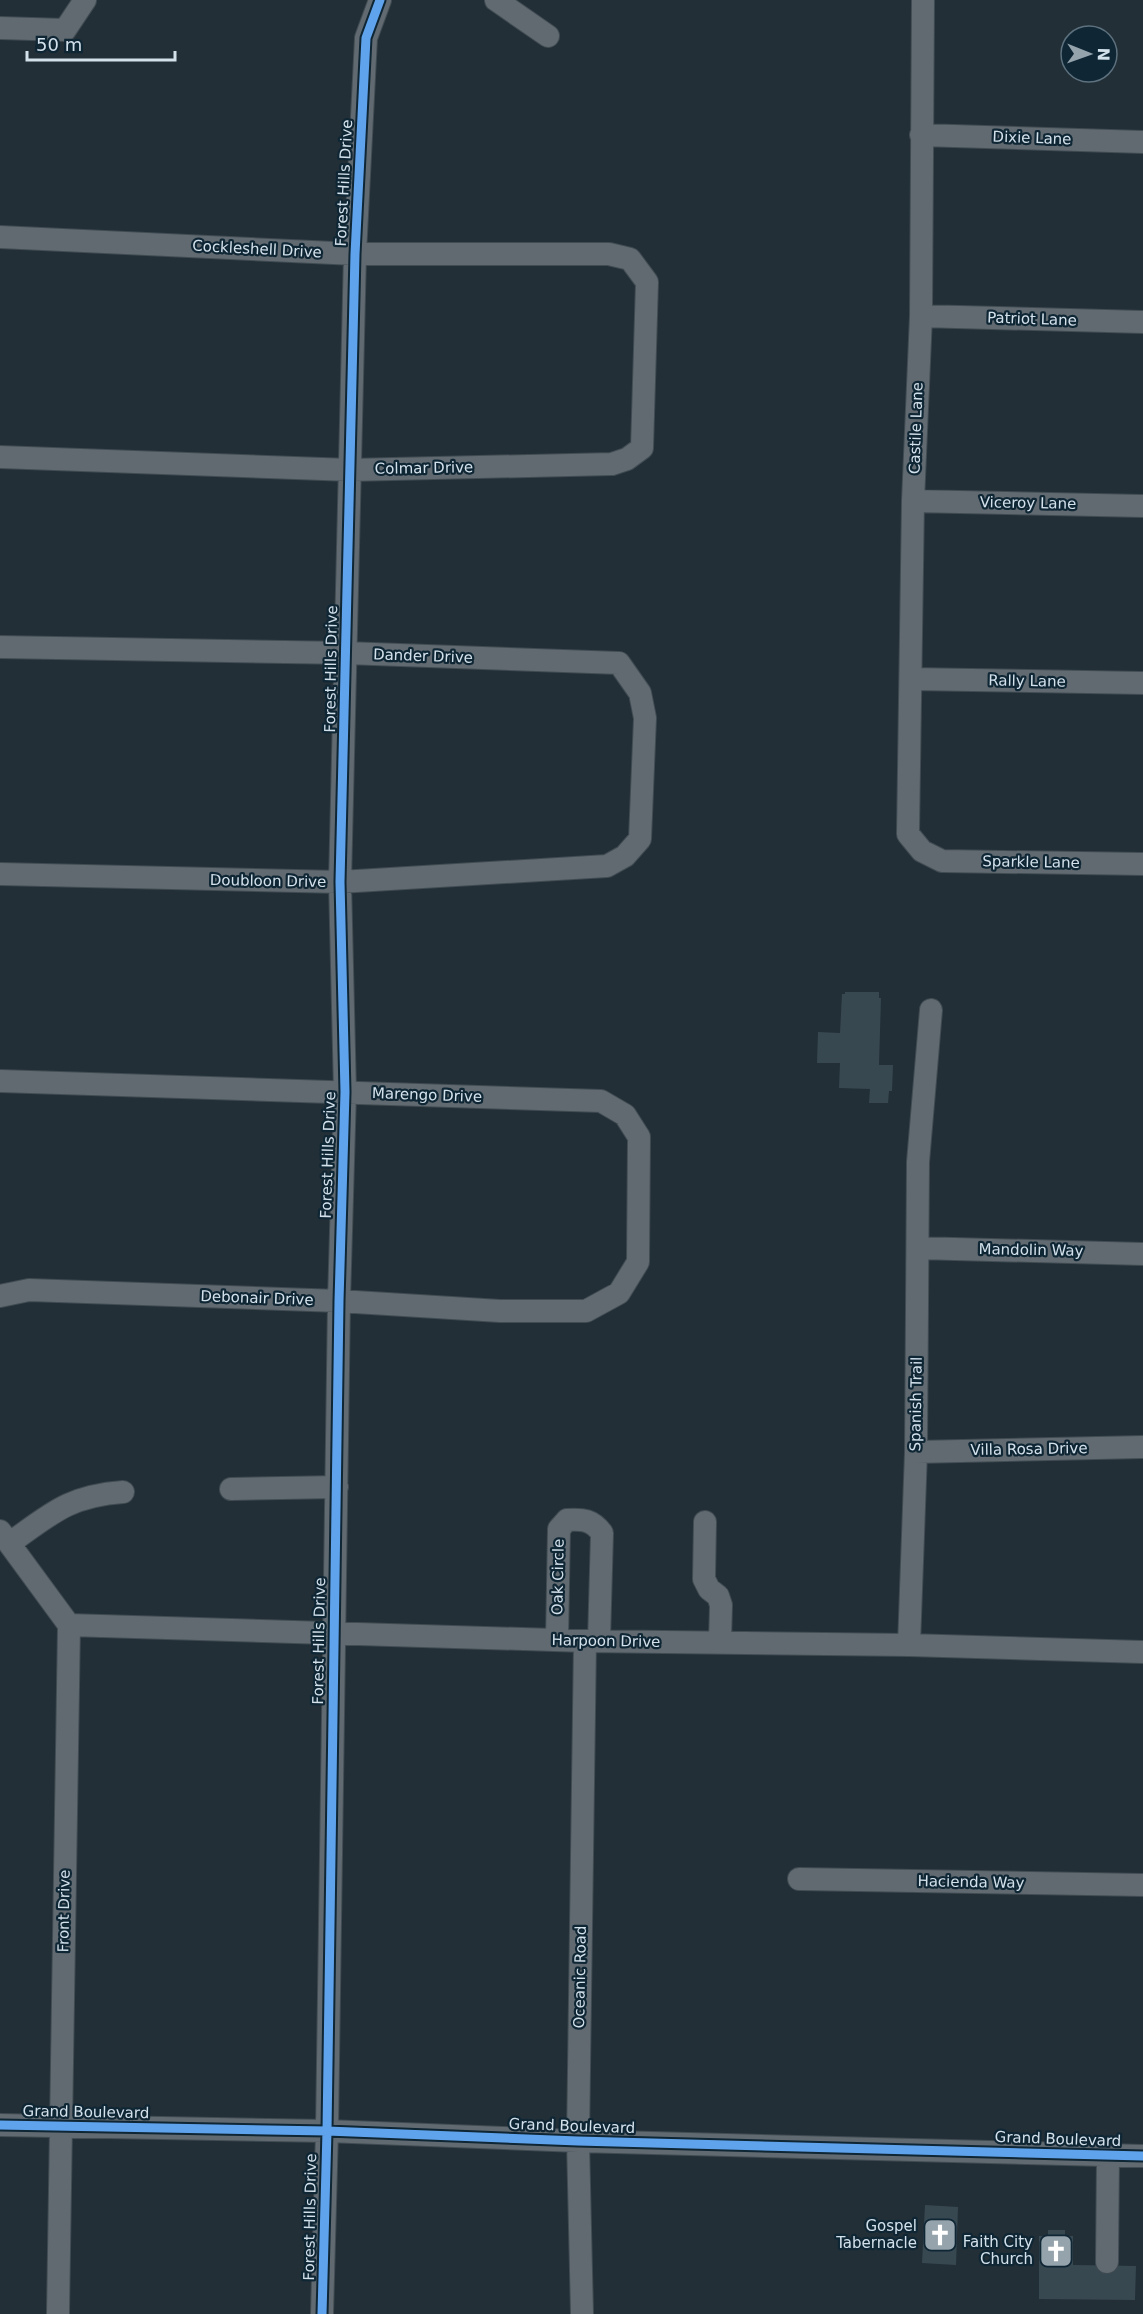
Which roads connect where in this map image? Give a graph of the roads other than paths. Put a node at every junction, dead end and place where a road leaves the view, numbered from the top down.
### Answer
1 (85, 0) edge
2 (380, 0) edge
3 (496, 0) edge
4 (923, 0) edge
5 (0, 28) edge
6 (548, 36) dead end
7 (921, 135) junction
8 (1143, 142) edge
9 (0, 237) edge
10 (355, 254) junction
11 (647, 282) joint
12 (921, 316) junction
13 (1143, 322) edge
14 (0, 457) edge
15 (350, 470) junction
16 (914, 501) junction
17 (1143, 506) edge
18 (0, 647) edge
19 (346, 653) junction
20 (911, 680) junction
21 (1143, 683) edge
22 (922, 851) joint
23 (1143, 864) edge
24 (607, 866) joint
25 (0, 874) edge
26 (340, 882) junction
27 (931, 1010) dead end
28 (0, 1081) edge
29 (345, 1092) junction
30 (918, 1248) junction
31 (1143, 1254) edge
32 (0, 1296) edge
33 (339, 1301) junction
34 (586, 1311) joint
35 (1143, 1447) edge
36 (916, 1452) junction
37 (337, 1486) junction
38 (231, 1489) dead end
39 (123, 1492) dead end
40 (705, 1522) dead end
41 (5, 1537) edge
42 (69, 1625) junction
43 (334, 1632) junction
44 (557, 1640) junction
45 (592, 1641) junction
46 (720, 1642) junction
47 (909, 1645) junction
48 (1143, 1652) edge
49 (800, 1879) dead end
50 (1143, 1885) edge
51 (0, 2126) edge
52 (60, 2126) junction
53 (327, 2131) junction
54 (578, 2141) junction
55 (1108, 2155) junction
56 (1143, 2156) edge
57 (1107, 2262) dead end
58 (58, 2314) edge
59 (322, 2314) edge
60 (582, 2314) edge

1 - 5 street
2 - 10 street, Forest Hills Drive
3 - 6 street
4 - 7 street, Castile Lane
7 - 8 street, Dixie Lane
7 - 12 street, Castile Lane
9 - 10 street, Cockleshell Drive
10 - 11 street, Cockleshell Drive
10 - 15 street, Forest Hills Drive
11 - 15 street, Colmar Drive
12 - 13 street, Patriot Lane
12 - 16 street, Castile Lane
14 - 15 street, Colmar Drive
15 - 19 street, Forest Hills Drive
16 - 17 street, Viceroy Lane
16 - 20 street, Castile Lane
18 - 19 street, Dander Drive
19 - 24 street, Dander Drive
19 - 26 street, Forest Hills Drive
20 - 21 street, Rally Lane
20 - 22 street, Castile Lane
22 - 23 street, Sparkle Lane
24 - 26 street, Doubloon Drive
25 - 26 street, Doubloon Drive
26 - 29 street, Forest Hills Drive
27 - 30 street, Spanish Trail
28 - 29 street, Marengo Drive
29 - 33 street, Forest Hills Drive
29 - 34 street, Marengo Drive
30 - 31 street, Mandolin Way
30 - 36 street, Spanish Trail
32 - 33 street, Debonair Drive
33 - 34 street, Debonair Drive
33 - 37 street, Forest Hills Drive
35 - 36 street, Villa Rosa Drive
36 - 47 street, Spanish Trail
37 - 38 street
37 - 43 street, Forest Hills Drive
39 - 41 street
40 - 46 street
41 - 42 street
42 - 43 street, Harpoon Drive
42 - 52 street, Front Drive
43 - 44 street, Harpoon Drive
43 - 53 street, Forest Hills Drive
44 - 45 street, Harpoon Drive
44 - 45 street, Oak Circle
45 - 46 street, Harpoon Drive
45 - 54 street, Oceanic Road
46 - 47 street, Harpoon Drive
47 - 48 street, Harpoon Drive
49 - 50 street, Hacienda Way
51 - 52 street, Grand Boulevard
52 - 53 street, Grand Boulevard
52 - 58 street, Front Drive
53 - 54 street, Grand Boulevard
53 - 59 street, Forest Hills Drive
54 - 55 street, Grand Boulevard
54 - 60 street, Oceanic Road
55 - 56 street, Grand Boulevard
55 - 57 street

